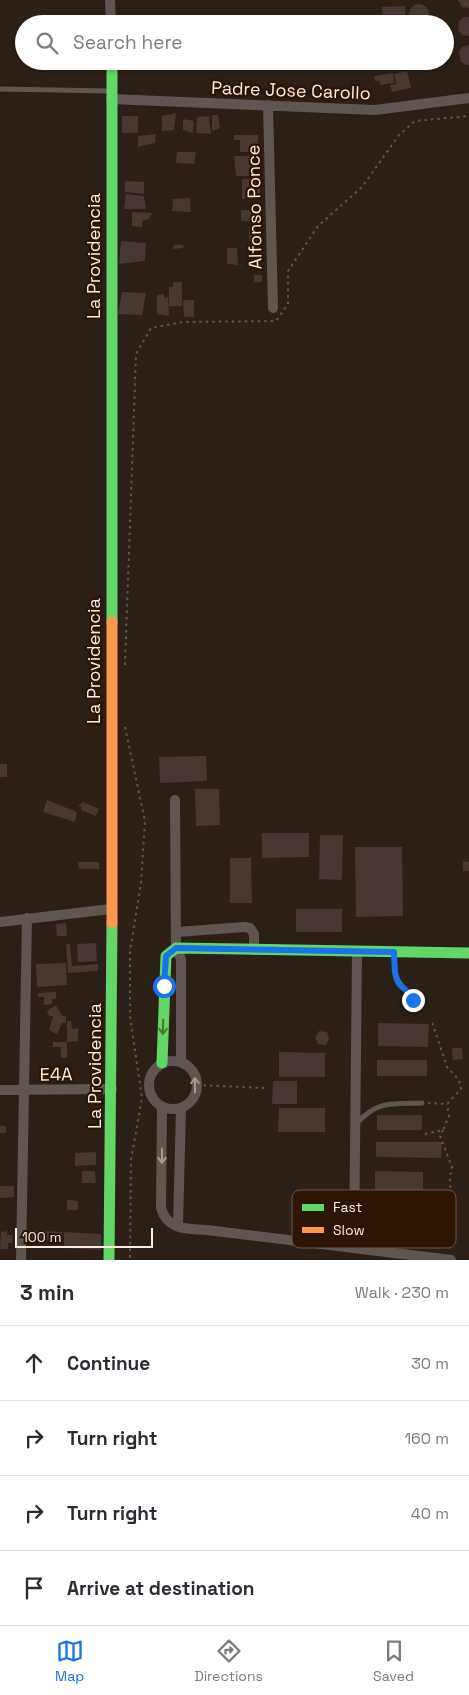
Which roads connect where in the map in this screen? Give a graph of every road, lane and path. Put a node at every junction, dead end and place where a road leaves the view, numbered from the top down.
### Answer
1 (110, 0) edge
2 (111, 15) edge
3 (112, 70) edge
4 (0, 89) edge
5 (111, 95) junction
6 (469, 98) edge
7 (268, 105) junction
8 (469, 116) edge
9 (273, 308) dead end
10 (125, 671) dead end
11 (123, 720) dead end
12 (176, 800) dead end
13 (111, 909) junction
14 (26, 918) junction
15 (0, 922) edge
16 (177, 932) junction
17 (176, 948) junction
18 (254, 950) junction
19 (356, 952) junction
20 (394, 952) junction
21 (469, 953) edge
22 (412, 1010) dead end
23 (431, 1019) dead end
24 (181, 1062) junction
25 (162, 1063) junction
26 (197, 1085) junction
27 (264, 1088) dead end
28 (112, 1089) junction
29 (0, 1090) edge
30 (26, 1090) junction
31 (422, 1103) joint
32 (448, 1104) junction
33 (162, 1107) junction
34 (181, 1108) junction
35 (355, 1125) junction
36 (443, 1130) junction
37 (424, 1134) dead end
38 (354, 1190) edge
39 (450, 1190) edge
40 (178, 1226) junction
41 (292, 1241) edge
42 (354, 1248) edge
43 (374, 1255) edge
44 (434, 1259) edge
45 (21, 1260) edge
46 (109, 1260) edge
47 (130, 1260) edge
48 (451, 1260) edge

1 - 2 street
3 - 5 street, La Providencia
4 - 5 lane
5 - 7 street, Padre Jose Carollo
5 - 13 street, La Providencia
6 - 7 street, Padre Jose Carollo
7 - 9 street, Alfonso Ponce
8 - 10 path
11 - 47 path
12 - 16 street
13 - 14 street
13 - 28 street, La Providencia
14 - 15 street
14 - 30 street
16 - 17 street
16 - 18 street
17 - 18 street
17 - 24 street
17 -> 25 street
18 - 19 street
19 - 20 street
19 - 35 street
20 - 21 street
20 - 22 lane
23 - 32 path
24 - 25 street
24 - 26 street
25 - 33 street
26 - 27 path
34 -> 26 street
28 - 30 street, E4A
28 - 46 street, La Providencia
29 - 30 street, E4A
30 - 45 street
31 - 32 path
31 - 35 lane
32 - 36 path
33 - 34 street
33 -> 40 street
34 - 40 street
35 - 38 street
36 - 37 path
36 - 39 path
40 - 41 street
42 - 43 street
43 - 44 street
44 - 48 street

